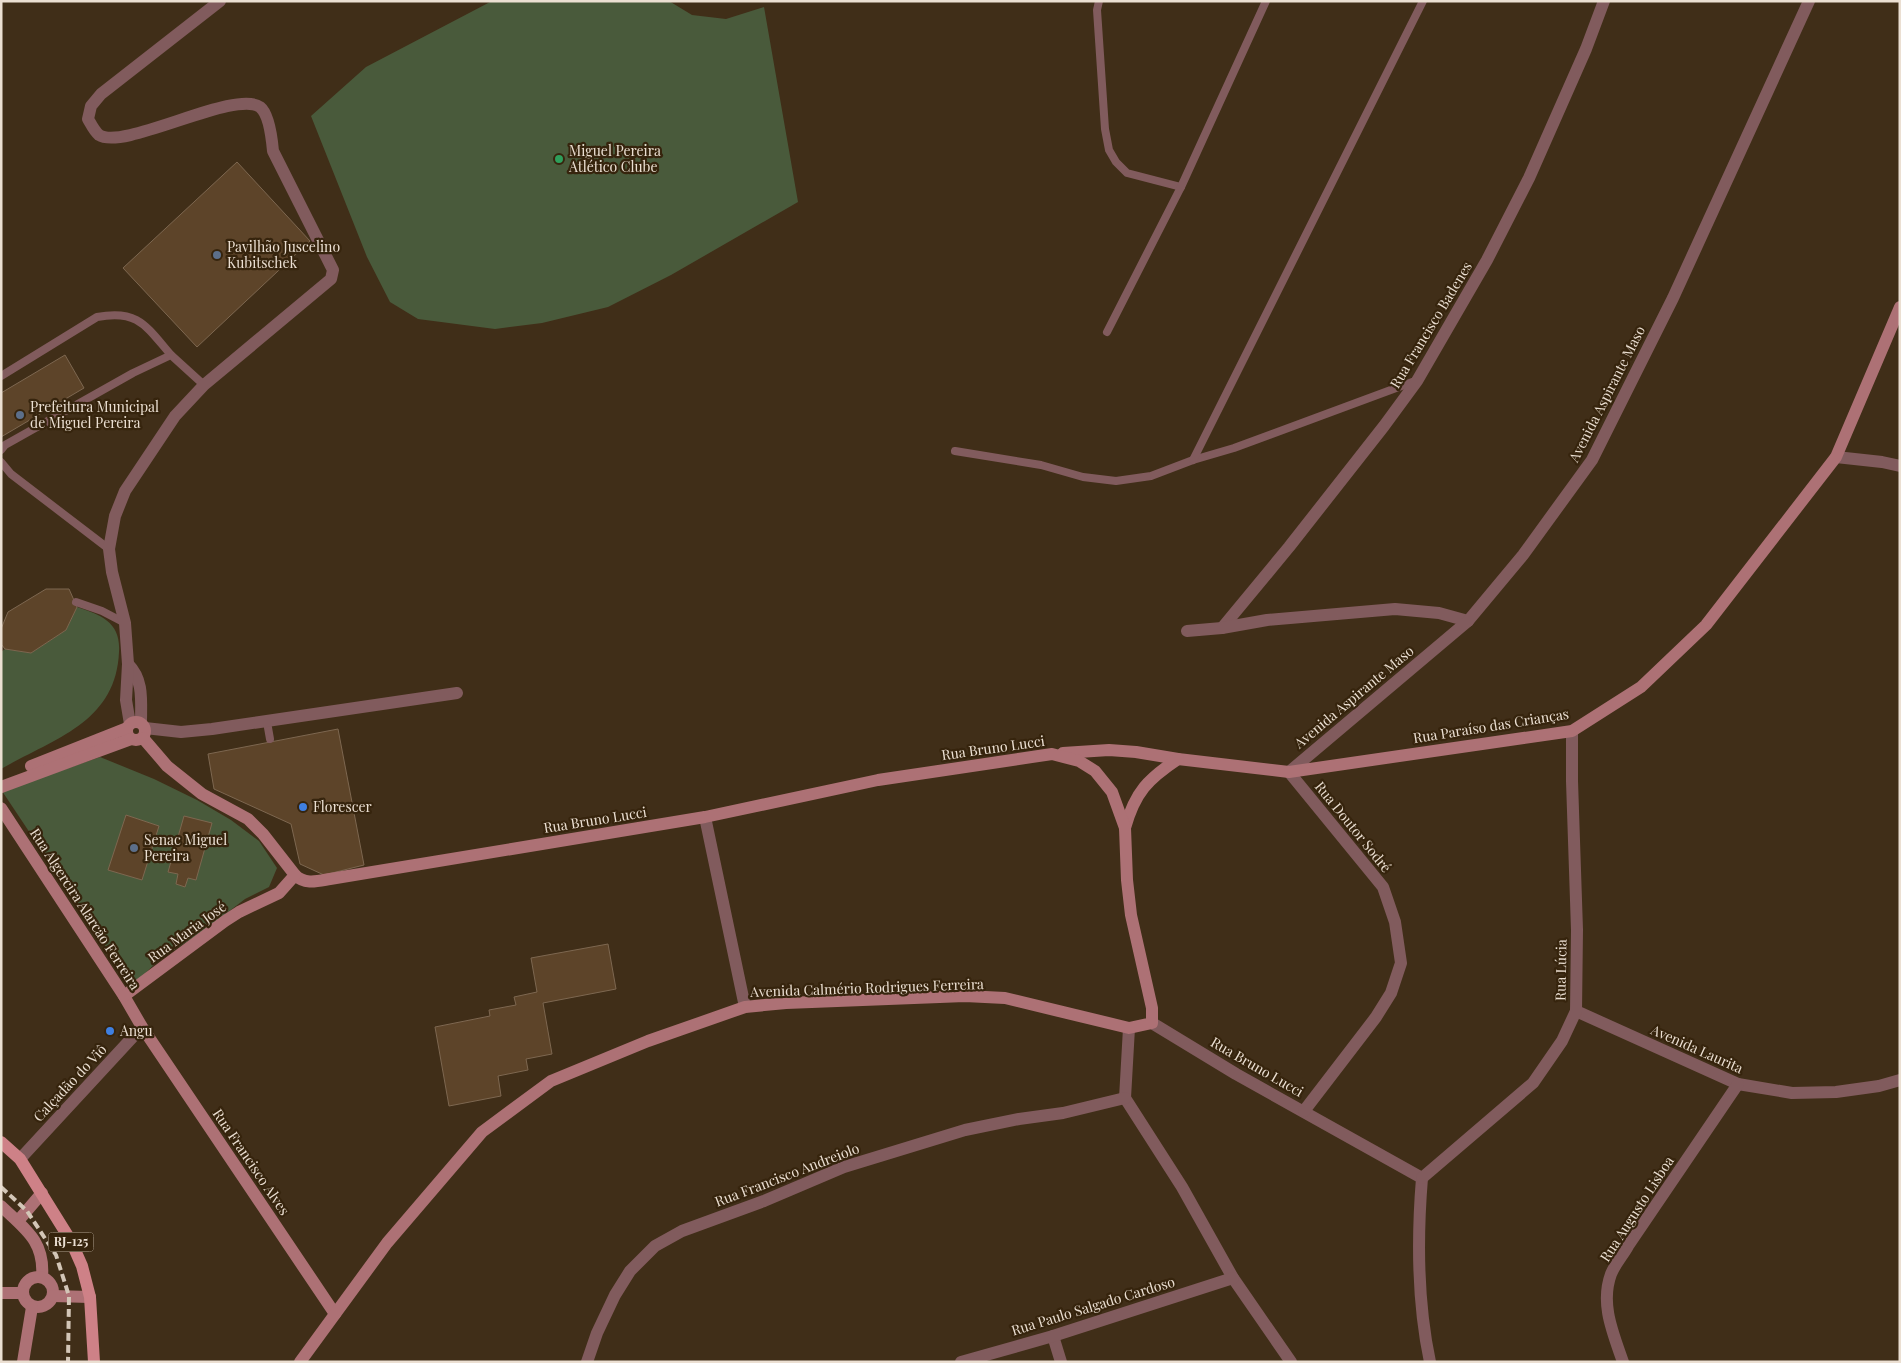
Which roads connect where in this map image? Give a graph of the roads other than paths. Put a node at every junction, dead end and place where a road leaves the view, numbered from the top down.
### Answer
1 (220, 1) edge
2 (1099, 1) edge
3 (1266, 1) edge
4 (1423, 1) edge
5 (1604, 1) edge
6 (1809, 1) edge
7 (1181, 187) junction
8 (1900, 307) edge
9 (1107, 332) dead end
10 (171, 355) junction
11 (1, 376) edge
12 (1417, 380) junction
13 (204, 385) junction
14 (1, 450) edge
15 (955, 451) dead end
16 (1836, 457) junction
17 (1193, 460) junction
18 (1, 462) edge
19 (1900, 466) edge
20 (109, 549) junction
21 (76, 602) dead end
22 (1468, 621) junction
23 (125, 623) junction
24 (1222, 628) junction
25 (1187, 631) dead end
26 (457, 693) dead end
27 (267, 722) junction
28 (136, 730) junction
29 (1572, 730) junction
30 (270, 739) dead end
31 (1052, 754) junction
32 (1178, 759) junction
33 (1289, 772) junction
34 (1, 778) edge
35 (1, 787) edge
36 (1, 808) edge
37 (704, 817) junction
38 (1125, 828) junction
39 (295, 875) junction
40 (124, 996) junction
41 (745, 1007) junction
42 (1576, 1011) junction
43 (1152, 1023) junction
44 (142, 1027) junction
45 (1129, 1028) junction
46 (1900, 1080) edge
47 (1738, 1084) junction
48 (1125, 1098) junction
49 (1304, 1111) junction
50 (1, 1142) edge
51 (20, 1158) junction
52 (1422, 1178) junction
53 (42, 1193) junction
54 (1, 1206) edge
55 (18, 1221) junction
56 (42, 1277) junction
57 (1233, 1278) junction
58 (22, 1293) junction
59 (1, 1294) edge
60 (53, 1296) junction
61 (90, 1297) junction
62 (32, 1307) junction
63 (335, 1314) junction
64 (1053, 1336) junction
65 (24, 1362) edge
66 (94, 1362) edge
67 (300, 1362) edge
68 (587, 1362) edge
69 (961, 1362) edge
70 (1061, 1362) edge
71 (1292, 1362) edge
72 (1430, 1362) edge
73 (1624, 1362) edge

1 - 13 street
2 - 7 lane
3 - 7 lane
4 - 17 lane
5 - 12 street, Rua Francisco Badenes
6 - 22 street, Avenida Aspirante Maso
7 - 9 lane
8 - 16 street, Rua Paraíso das Crianças
10 - 11 lane
10 - 13 lane
10 - 14 lane
12 - 17 lane
12 - 24 street, Rua Francisco Badenes
13 - 20 street
15 - 17 lane
16 - 19 street
16 - 29 street, Rua Paraíso das Crianças
18 - 20 lane
20 - 23 street
21 - 23 lane
22 - 24 street
22 - 33 street, Avenida Aspirante Maso
23 - 28 street
24 - 25 street
26 - 27 street
27 - 28 street
27 - 30 lane
28 - 34 street
28 - 35 street
28 - 39 street
29 - 33 street, Rua Paraíso das Crianças
29 - 42 street, Rua Lúcia
31 - 32 street, Rua Paraíso das Crianças
31 - 37 street, Rua Bruno Lucci
31 - 38 street, Rua Bruno Lucci
32 - 33 street, Rua Paraíso das Crianças
32 - 38 street
33 - 49 street, Rua Doutor Sodré
36 - 40 street, Rua Algercira Alarcão Ferreira
37 - 39 street, Rua Bruno Lucci
37 - 41 street
38 - 43 street, Rua Bruno Lucci
39 - 40 street, Rua Maria José
40 - 44 street, Rua Algercira Alarcão Ferreira
41 - 45 street, Avenida Calmério Rodrigues Ferreira
41 - 63 street, Avenida Calmério Rodrigues Ferreira
42 - 47 street, Avenida Laurita
42 - 52 street, Rua Lúcia
43 - 45 street, Avenida Calmério Rodrigues Ferreira
43 - 49 street, Rua Bruno Lucci
44 - 51 street, Calçadão do Viô
44 - 63 street, Rua Francisco Alves
45 - 48 street
46 - 47 street, Avenida Laurita
47 - 73 street, Rua Augusto Lisboa
48 - 57 street
48 - 68 street, Rua Francisco Andreiolo
49 - 52 street, Rua Bruno Lucci
50 - 51 main road, RJ-125
51 - 53 main road, RJ-125
52 - 72 street
53 - 55 street
53 - 61 main road, RJ-125
54 - 55 street
55 - 56 street
56 - 58 street
56 - 60 street
57 - 64 street, Rua Paulo Salgado Cardoso
57 - 71 street
58 - 59 street
58 - 62 street
60 - 61 street
60 - 62 street
61 - 66 main road, RJ-125
62 - 65 street
63 - 67 street, Avenida Calmério Rodrigues Ferreira
64 - 69 street, Rua Paulo Salgado Cardoso
64 - 70 street

